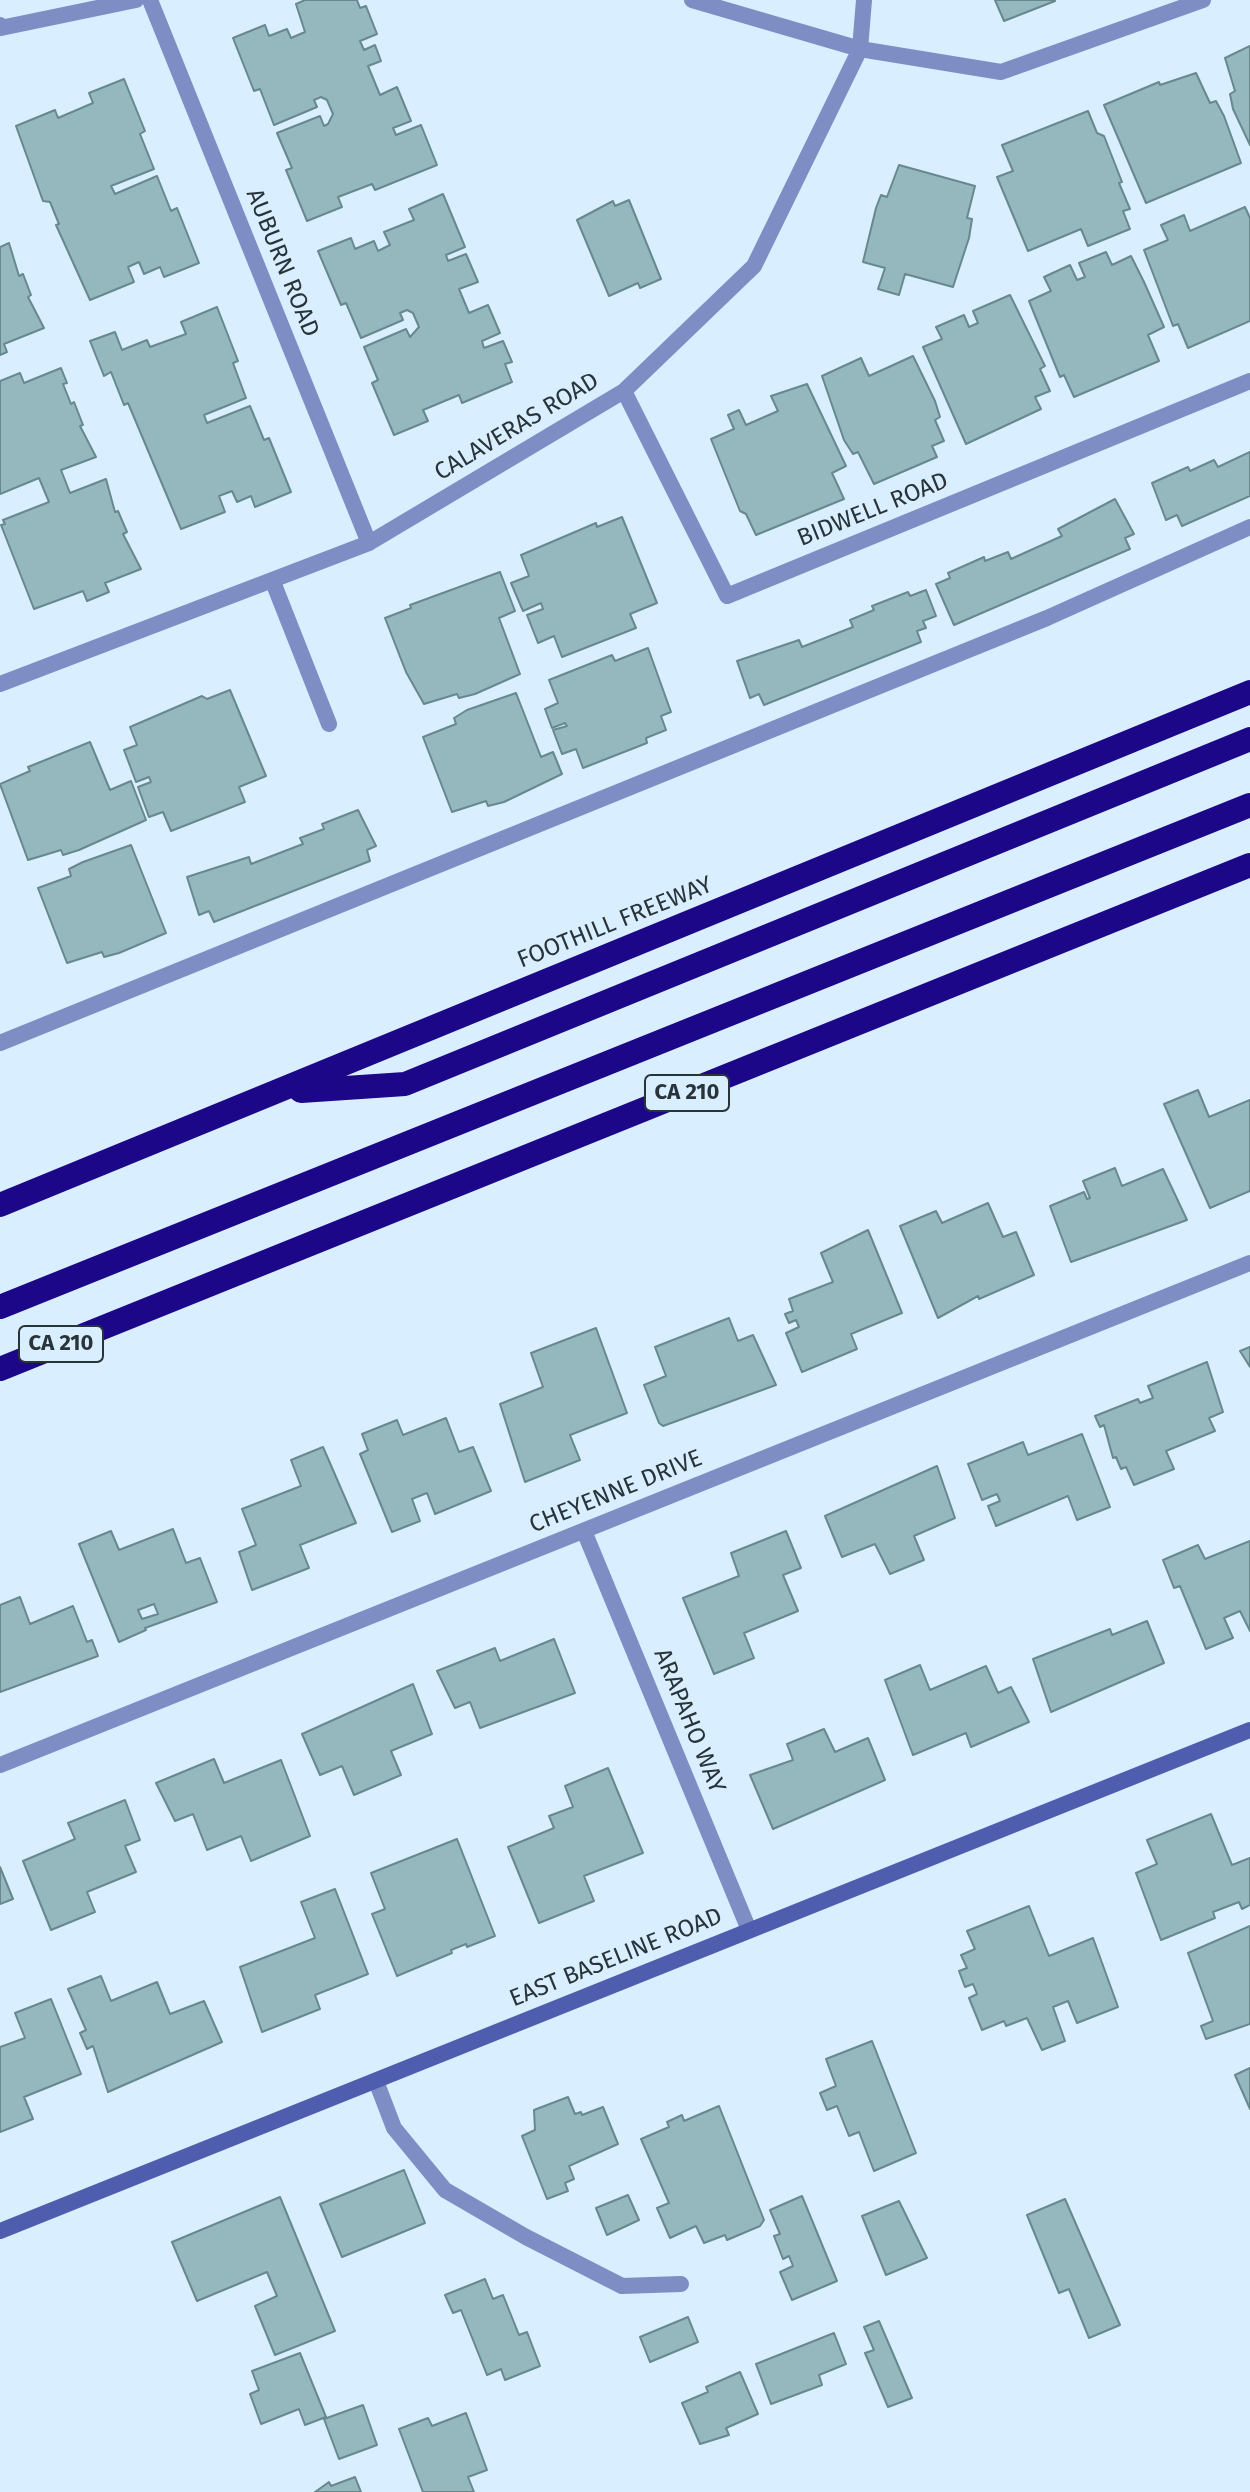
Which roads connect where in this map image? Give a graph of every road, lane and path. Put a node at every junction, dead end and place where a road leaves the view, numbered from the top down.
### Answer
1 (136, 0) edge
2 (150, 0) edge
3 (692, 0) edge
4 (864, 0) edge
5 (1203, 0) edge
6 (1, 27) edge
7 (860, 49) junction
8 (1250, 381) edge
9 (624, 391) junction
10 (1250, 527) edge
11 (369, 543) junction
12 (273, 582) junction
13 (0, 684) edge
14 (1250, 692) edge
15 (329, 724) dead end
16 (1250, 739) edge
17 (1250, 805) edge
18 (1250, 865) edge
19 (0, 1043) edge
20 (283, 1092) junction
21 (0, 1205) edge
22 (1250, 1263) edge
23 (0, 1307) edge
24 (0, 1369) edge
25 (584, 1531) junction
26 (1250, 1730) edge
27 (0, 1765) edge
28 (749, 1930) junction
29 (376, 2081) junction
30 (0, 2231) edge
31 (681, 2284) dead end

1 - 6 street
2 - 11 street, AUBURN ROAD
3 - 7 street
4 - 7 street, CALAVERAS ROAD
5 - 7 street
7 - 9 street, CALAVERAS ROAD
8 - 9 street, BIDWELL ROAD
9 - 11 street, CALAVERAS ROAD
10 - 19 street
11 - 12 street, CALAVERAS ROAD
12 - 13 street, CALAVERAS ROAD
12 - 15 street
14 - 20 highway, FOOTHILL FREEWAY
16 - 20 highway
17 - 23 highway
18 - 24 highway, CA 210
20 - 21 highway, FOOTHILL FREEWAY
22 - 25 street, CHEYENNE DRIVE
25 - 27 street, CHEYENNE DRIVE
25 - 28 street, ARAPAHO WAY
26 - 28 main road, EAST BASELINE ROAD
28 - 29 main road, EAST BASELINE ROAD
29 - 30 main road, EAST BASELINE ROAD
29 - 31 street

